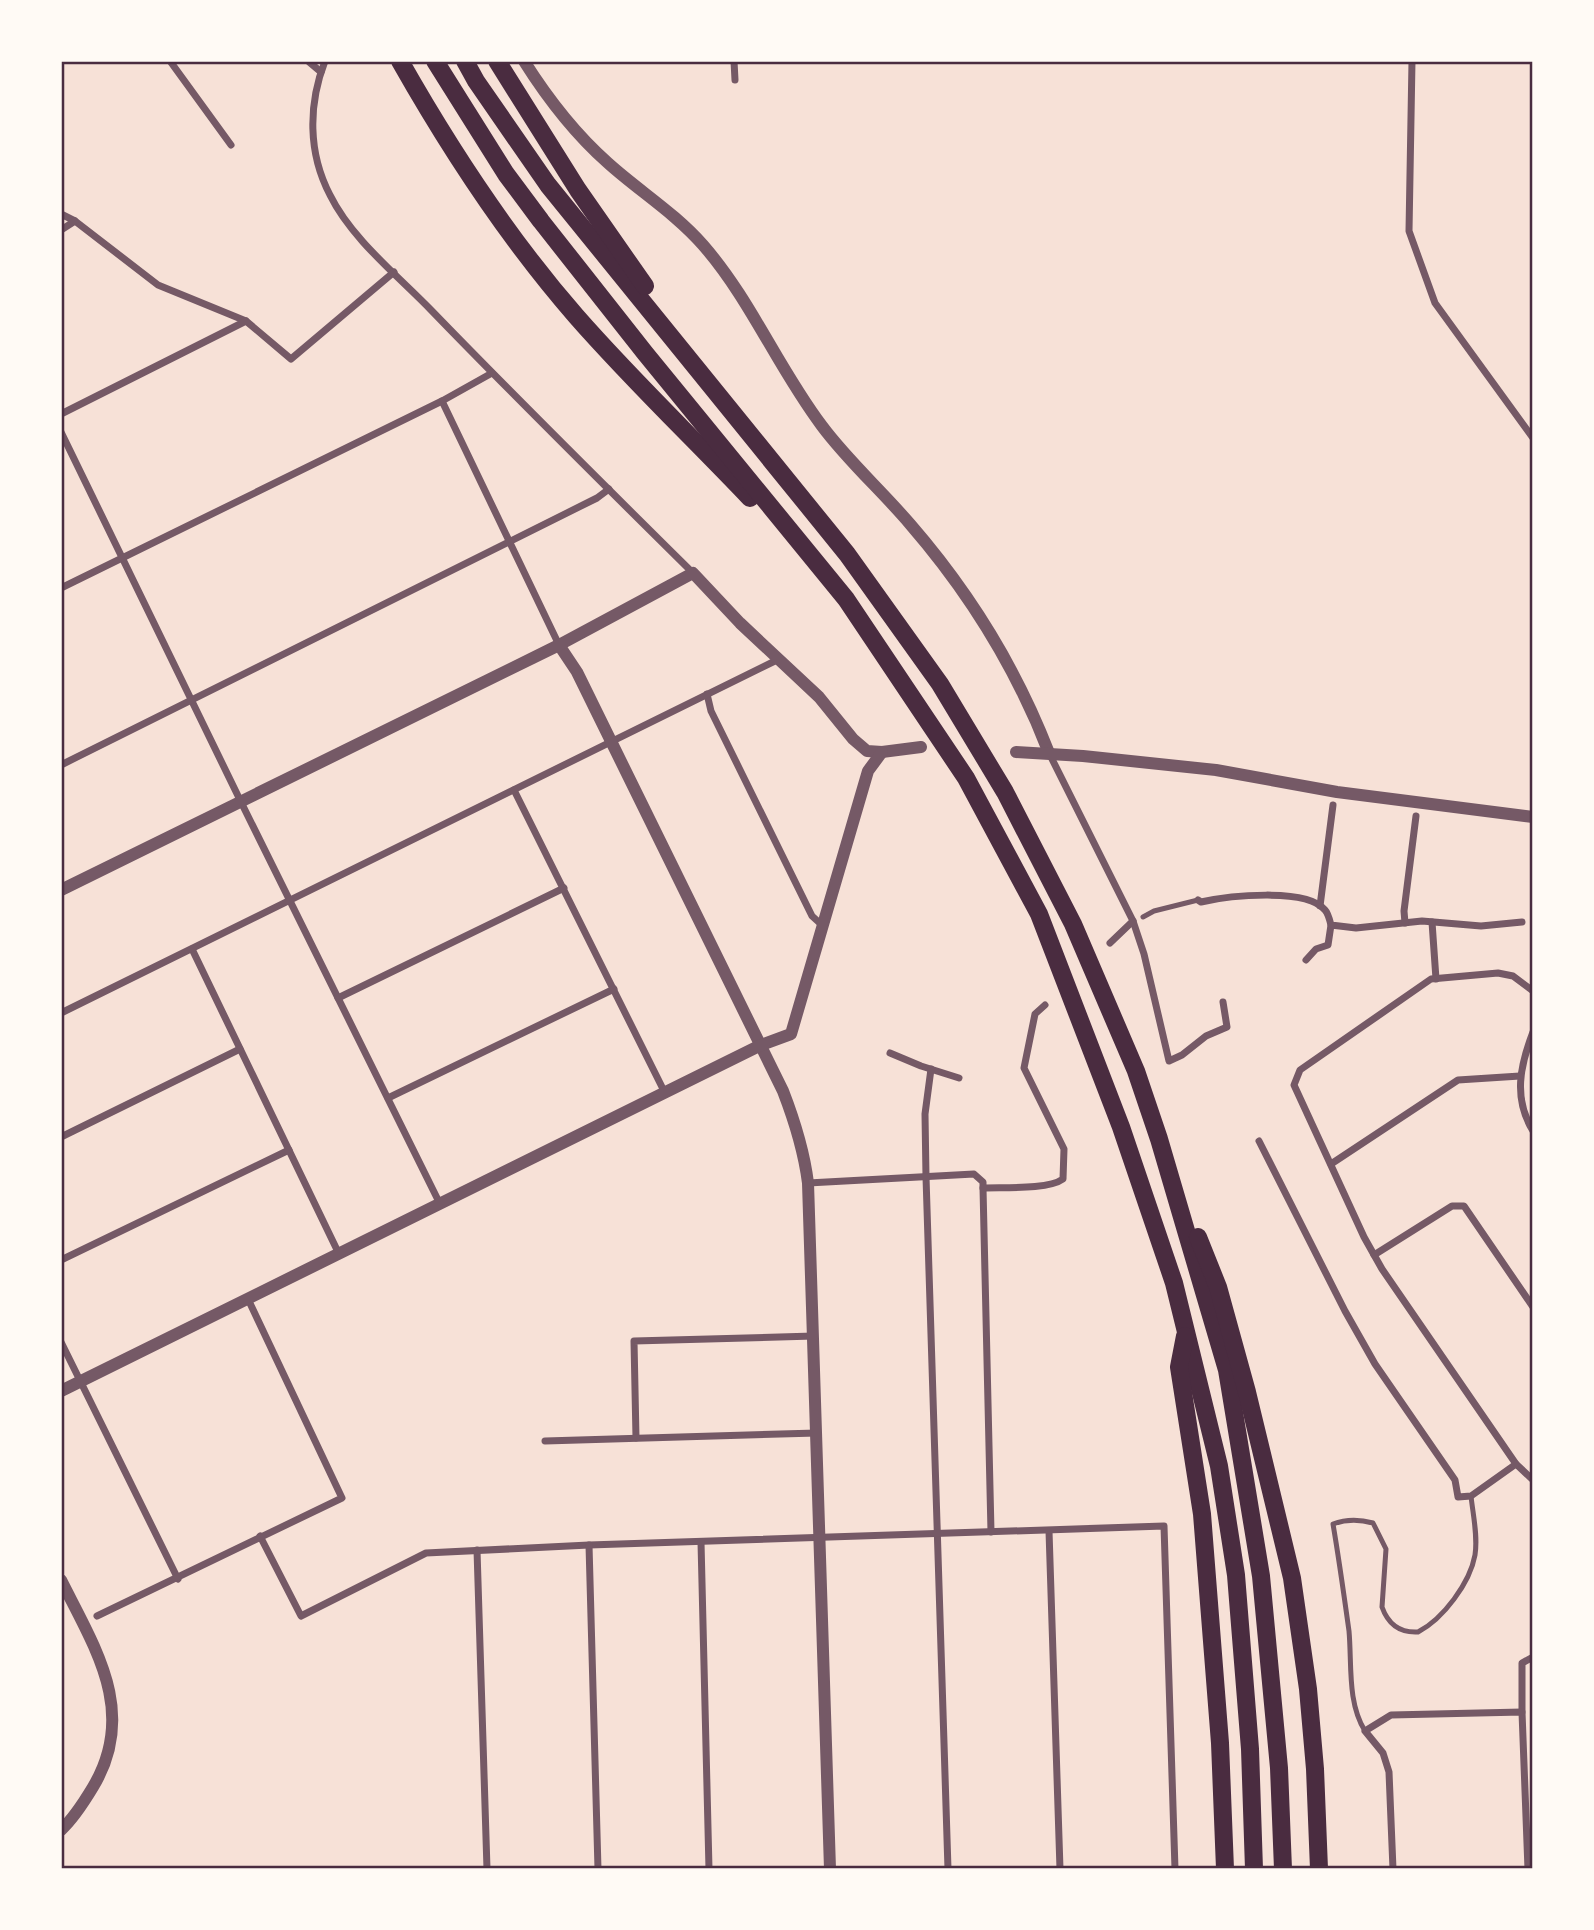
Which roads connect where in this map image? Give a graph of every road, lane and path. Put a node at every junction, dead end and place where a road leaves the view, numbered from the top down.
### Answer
1 (170, 61) edge
2 (308, 61) edge
3 (325, 61) edge
4 (400, 61) edge
5 (435, 61) edge
6 (465, 61) edge
7 (497, 61) edge
8 (524, 61) edge
9 (734, 61) edge
10 (1412, 61) edge
11 (321, 72) junction
12 (735, 80) dead end
13 (231, 145) dead end
14 (61, 215) edge
15 (75, 221) junction
16 (61, 230) edge
17 (394, 272) junction
18 (246, 321) junction
19 (492, 373) junction
20 (442, 401) junction
21 (728, 406) junction
22 (61, 414) edge
23 (61, 432) edge
24 (1533, 438) edge
25 (609, 489) junction
26 (510, 543) junction
27 (122, 558) junction
28 (693, 573) junction
29 (61, 588) edge
30 (846, 599) junction
31 (559, 645) junction
32 (780, 658) junction
33 (707, 694) junction
34 (192, 701) junction
35 (611, 742) junction
36 (921, 747) dead end
37 (882, 752) junction
38 (1016, 752) dead end
39 (1049, 753) junction
40 (61, 765) edge
41 (514, 790) junction
42 (241, 802) junction
43 (1333, 805) dead end
44 (1416, 816) dead end
45 (1533, 817) edge
46 (564, 888) junction
47 (61, 890) edge
48 (290, 900) junction
49 (1198, 900) joint
50 (1320, 906) junction
51 (1143, 918) dead end
52 (1133, 921) junction
53 (1432, 922) junction
54 (1522, 922) dead end
55 (1405, 923) junction
56 (1331, 925) junction
57 (823, 926) junction
58 (1110, 943) dead end
59 (192, 949) junction
60 (1306, 961) dead end
61 (1436, 979) junction
62 (614, 989) junction
63 (1533, 991) edge
64 (338, 998) junction
65 (1223, 1002) dead end
66 (1045, 1005) dead end
67 (61, 1013) edge
68 (1533, 1031) edge
69 (761, 1045) junction
70 (240, 1049) junction
71 (890, 1053) dead end
72 (931, 1069) junction
73 (1520, 1076) junction
74 (959, 1078) dead end
75 (665, 1093) junction
76 (388, 1098) junction
77 (1533, 1131) edge
78 (61, 1137) edge
79 (1159, 1139) junction
80 (1259, 1141) dead end
81 (289, 1150) junction
82 (1331, 1164) junction
83 (926, 1177) junction
84 (808, 1183) junction
85 (983, 1188) junction
86 (440, 1204) junction
87 (339, 1254) junction
88 (1374, 1255) junction
89 (61, 1260) edge
90 (248, 1299) junction
91 (1533, 1307) edge
92 (1186, 1329) junction
93 (814, 1336) junction
94 (61, 1342) edge
95 (81, 1382) junction
96 (61, 1391) edge
97 (817, 1433) junction
98 (636, 1438) junction
99 (545, 1441) dead end
100 (1516, 1464) junction
101 (1533, 1479) edge
102 (1471, 1496) junction
103 (1049, 1531) junction
104 (991, 1532) junction
105 (938, 1533) junction
106 (260, 1536) junction
107 (820, 1538) junction
108 (701, 1542) junction
109 (589, 1545) junction
110 (477, 1550) junction
111 (178, 1579) junction
112 (61, 1580) edge
113 (97, 1616) dead end
114 (1533, 1657) edge
115 (1522, 1712) junction
116 (1365, 1731) junction
117 (62, 1828) edge
118 (487, 1869) edge
119 (598, 1869) edge
120 (709, 1869) edge
121 (830, 1869) edge
122 (948, 1869) edge
123 (1060, 1869) edge
124 (1175, 1869) edge
125 (1225, 1869) edge
126 (1254, 1869) edge
127 (1283, 1869) edge
128 (1319, 1869) edge
129 (1393, 1869) edge
130 (1528, 1869) edge

1 - 13 street
2 - 11 street
3 - 11 street
4 - 30 highway
5 - 30 highway
6 - 21 highway
7 - 21 highway
8 - 39 street
9 - 12 street
10 - 24 street
11 - 17 street
14 - 15 street
15 - 16 street
15 - 18 street
17 - 18 street
17 - 19 street
18 - 22 street
19 - 20 street
19 - 25 street
20 - 26 street
20 - 27 street
21 - 79 highway
23 - 27 street
25 - 26 street
25 - 28 street
26 - 31 street
26 - 34 street
27 - 29 street
27 - 34 street
28 - 31 street
28 - 32 street
30 - 92 highway
31 - 35 street
31 - 42 street
32 - 33 street
32 - 37 street
33 - 35 street
33 - 57 street
34 - 40 street
34 - 42 street
35 - 41 street
35 - 69 street
36 - 37 street
37 - 57 street
38 - 39 street
39 - 45 street
39 - 52 street
41 - 46 street
41 - 48 street
42 - 47 street
42 - 48 street
43 - 50 street
44 - 55 street
46 - 62 street
46 - 64 street
48 - 59 street
48 - 64 street
49 - 50 street
49 - 51 lane
50 - 56 street
52 - 58 street
52 - 65 street
53 - 54 street
53 - 55 street
53 - 61 street
55 - 56 street
56 - 60 street
57 - 69 street
59 - 67 street
59 - 70 street
61 - 63 street
61 - 82 street
62 - 75 street
62 - 76 street
64 - 76 street
66 - 85 street
68 - 73 street
69 - 75 street
69 - 84 street
70 - 78 street
70 - 81 street
71 - 72 street
72 - 74 street
72 - 83 street
73 - 77 street
73 - 82 street
75 - 86 street
76 - 86 street
79 - 127 highway
79 - 128 highway
80 - 102 street
81 - 87 street
81 - 89 street
82 - 88 street
83 - 84 street
83 - 85 street
83 - 105 street
84 - 93 street
85 - 104 street
86 - 87 street
87 - 90 street
88 - 91 street
88 - 100 street
90 - 95 street
90 - 106 street
92 - 125 highway
92 - 126 highway
93 - 97 street
93 - 98 street
94 - 95 street
95 - 96 street
95 - 111 street
97 - 98 street
97 - 107 street
98 - 99 street
100 - 101 street
100 - 102 street
102 - 116 lane
103 - 104 street
103 - 123 street
103 - 124 street
104 - 105 street
105 - 107 street
105 - 122 street
106 - 110 street
106 - 111 street
107 - 108 street
107 - 121 street
108 - 109 street
108 - 120 street
109 - 110 street
109 - 119 street
110 - 118 street
111 - 113 street
112 - 117 street
114 - 115 street
115 - 116 street
115 - 130 street
116 - 129 street

